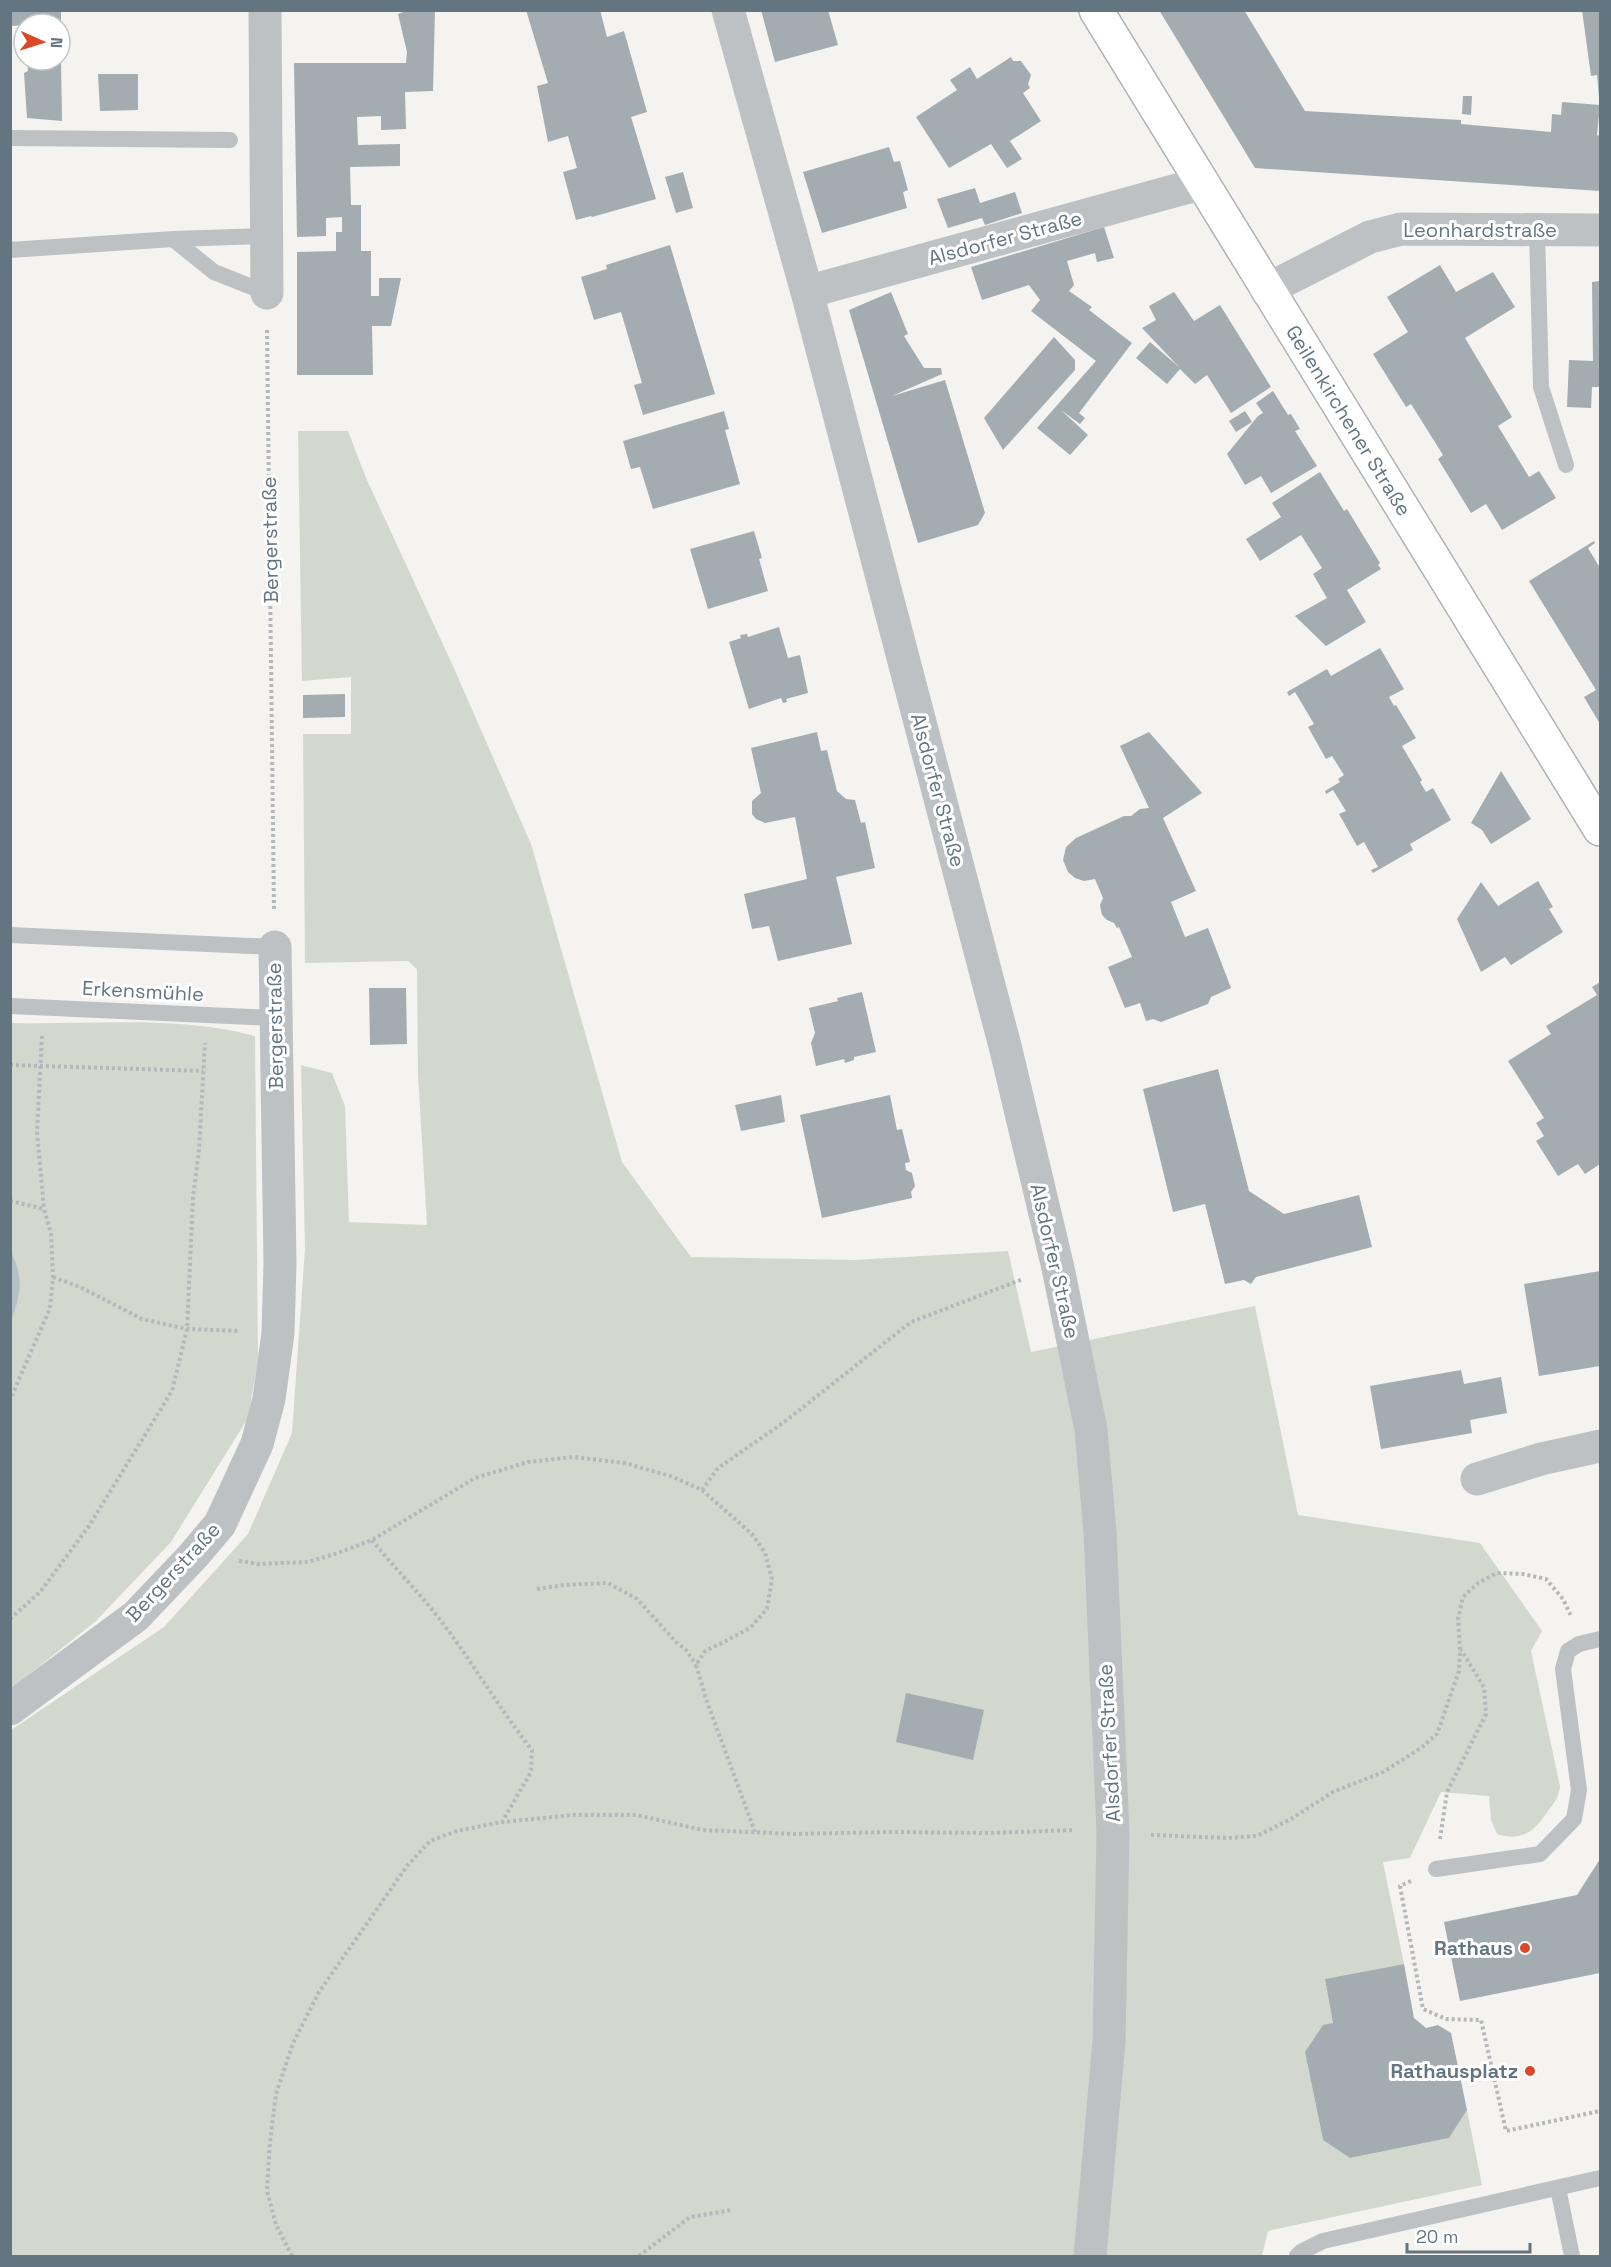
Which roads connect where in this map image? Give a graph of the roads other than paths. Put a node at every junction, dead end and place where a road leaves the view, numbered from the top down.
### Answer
1 (265, 10) edge
2 (728, 10) edge
3 (1095, 10) edge
4 (10, 138) edge
5 (230, 140) dead end
6 (1203, 183) junction
7 (1537, 230) junction
8 (1600, 230) edge
9 (266, 236) junction
10 (173, 239) junction
11 (10, 250) edge
12 (1266, 290) junction
13 (807, 292) junction
14 (267, 293) joint
15 (1566, 465) dead end
16 (1600, 829) edge
17 (10, 935) edge
18 (274, 947) joint
19 (10, 1006) edge
20 (274, 1018) junction
21 (1600, 1446) edge
22 (1477, 1479) dead end
23 (1600, 1639) edge
24 (10, 1709) edge
25 (1436, 1869) dead end
26 (1600, 2178) edge
27 (1558, 2188) junction
28 (1090, 2256) edge
29 (1297, 2256) edge
30 (1572, 2256) edge

1 - 9 street
2 - 13 street, Alsdorfer Straße
3 - 6 main road, Geilenkirchener Straße
4 - 5 lane
6 - 12 main road, Geilenkirchener Straße
6 - 13 street, Alsdorfer Straße
7 - 8 street, Leonhardstraße
7 - 12 street, Leonhardstraße
7 - 15 lane
9 - 10 lane
9 - 14 street
10 - 11 lane
10 - 14 lane
12 - 16 main road, Geilenkirchener Straße
13 - 28 street, Alsdorfer Straße
17 - 18 lane
18 - 20 street, Bergerstraße
19 - 20 lane, Erkensmühle
20 - 24 street, Bergerstraße
21 - 22 street
23 - 25 lane
26 - 27 lane
27 - 29 lane
27 - 30 lane

